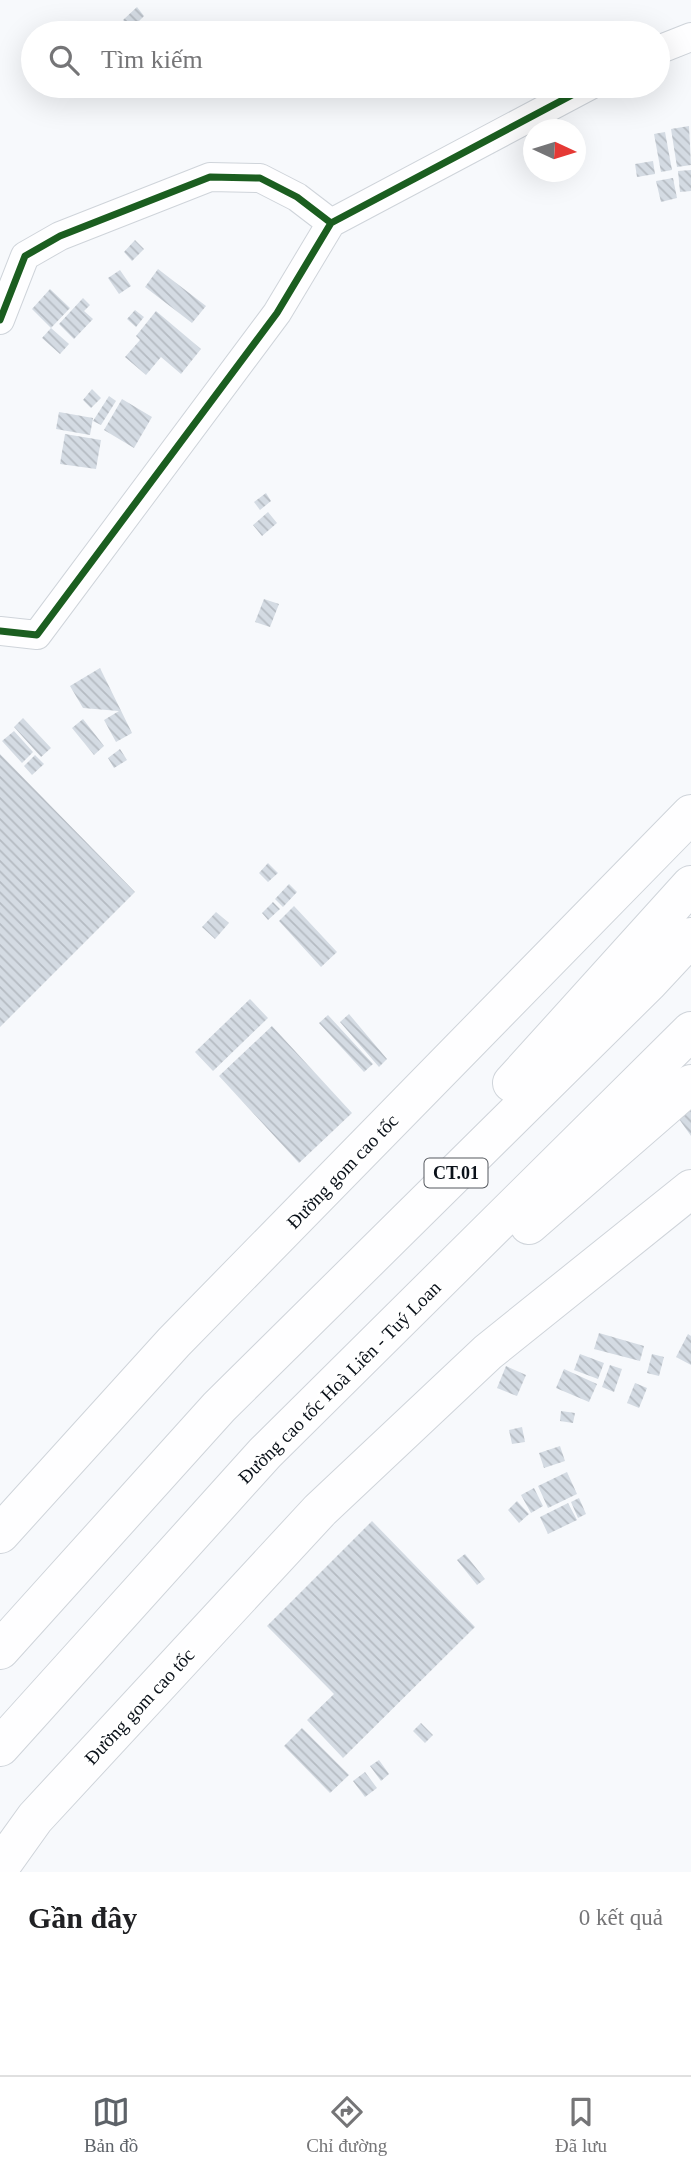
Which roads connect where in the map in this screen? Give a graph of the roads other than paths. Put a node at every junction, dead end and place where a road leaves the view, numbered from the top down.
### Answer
1 (691, 37) edge
2 (670, 45) edge
3 (566, 98) edge
4 (331, 223) junction
5 (0, 320) edge
6 (0, 631) edge
7 (691, 814) edge
8 (691, 885) edge
9 (691, 937) edge
10 (691, 1031) edge
11 (691, 1084) edge
12 (691, 1189) edge
13 (219, 1407) junction
14 (265, 1453) junction
15 (0, 1534) edge
16 (0, 1650) edge
17 (0, 1747) edge
18 (0, 1867) edge

1 - 2 street
3 - 4 street
4 - 5 street
4 - 6 street
7 - 15 main road, Đường gom cao tốc
8 - 13 main road
9 - 13 main road, CT.01
10 - 14 main road, Đường cao tốc Hoà Liên - Tuý Loan
11 - 14 main road
12 - 18 main road, Đường gom cao tốc
13 - 16 main road, CT.01
14 - 17 main road, Đường cao tốc Hoà Liên - Tuý Loan

